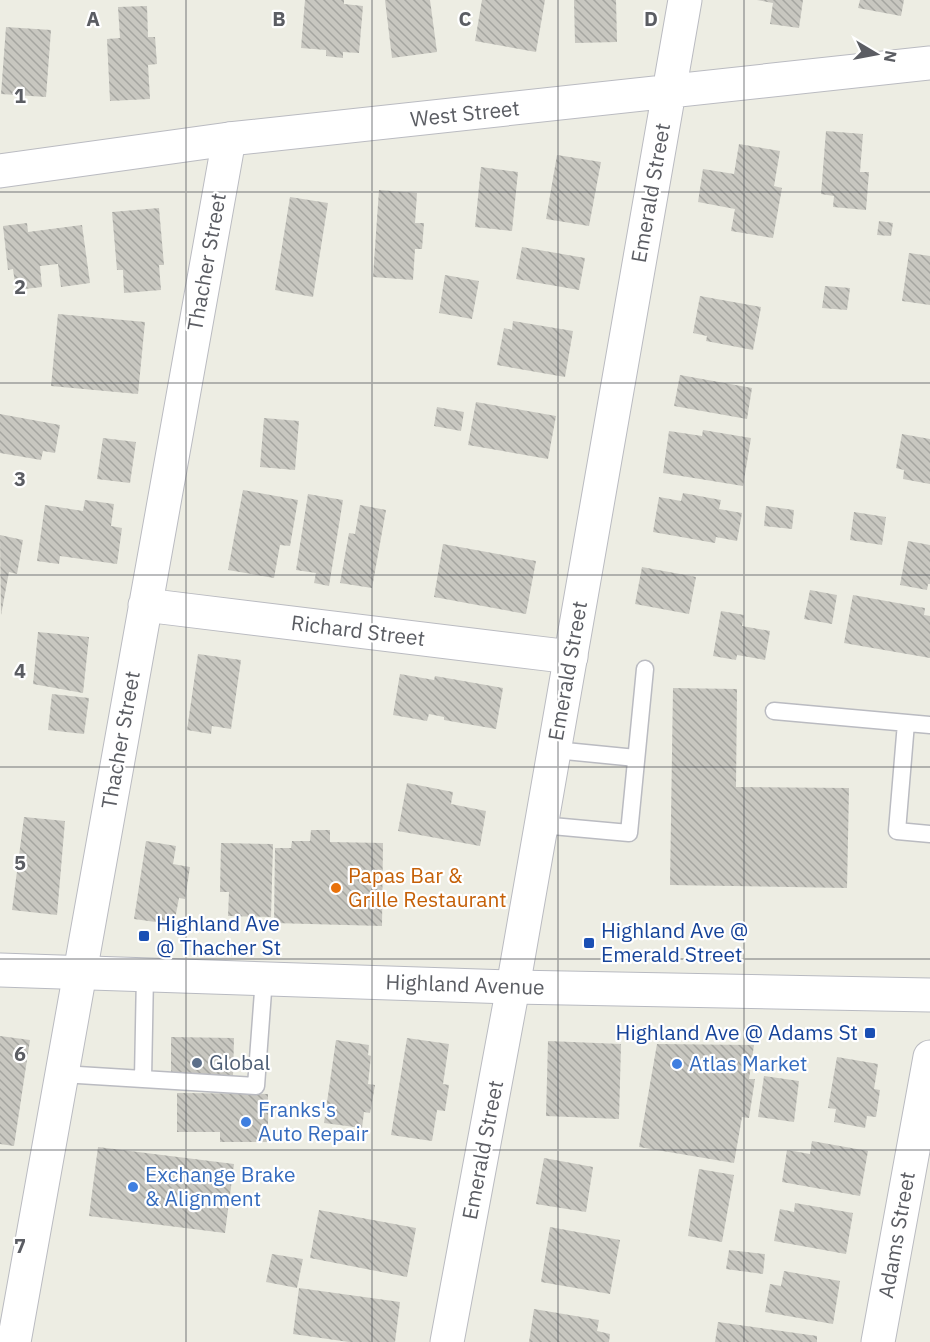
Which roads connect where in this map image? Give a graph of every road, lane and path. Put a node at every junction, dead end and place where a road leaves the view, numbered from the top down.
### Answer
1 (685, 0) edge
2 (930, 63) edge
3 (668, 92) junction
4 (229, 139) junction
5 (0, 171) edge
6 (145, 605) junction
7 (571, 657) junction
8 (645, 669) dead end
9 (774, 711) dead end
10 (906, 723) junction
11 (930, 725) edge
12 (555, 750) junction
13 (636, 758) junction
14 (541, 825) junction
15 (930, 834) edge
16 (0, 970) edge
17 (80, 972) junction
18 (145, 974) junction
19 (264, 978) junction
20 (513, 987) junction
21 (930, 995) edge
22 (930, 1057) edge
23 (62, 1074) junction
24 (143, 1079) junction
25 (14, 1342) edge
26 (447, 1342) edge
27 (878, 1342) edge

1 - 3 street, Emerald Street
2 - 3 street, West Street
3 - 4 street, West Street
3 - 7 street, Emerald Street
4 - 5 street, West Street
4 - 6 street, Thacher Street
6 - 7 street, Richard Street
6 - 17 street, Thacher Street
7 - 12 street, Emerald Street
8 - 13 lane
9 - 10 lane
10 - 11 lane
10 - 15 lane
12 - 13 lane
12 - 14 street, Emerald Street
13 - 14 lane
14 - 20 street, Emerald Street
16 - 17 street, Highland Avenue
17 - 18 street, Highland Avenue
17 - 23 street, Thacher Street
18 - 19 street, Highland Avenue
18 - 24 lane
19 - 20 street, Highland Avenue
19 - 24 lane
20 - 21 street, Highland Avenue
20 - 26 street, Emerald Street
22 - 27 street, Adams Street
23 - 24 lane
23 - 25 street, Thacher Street

